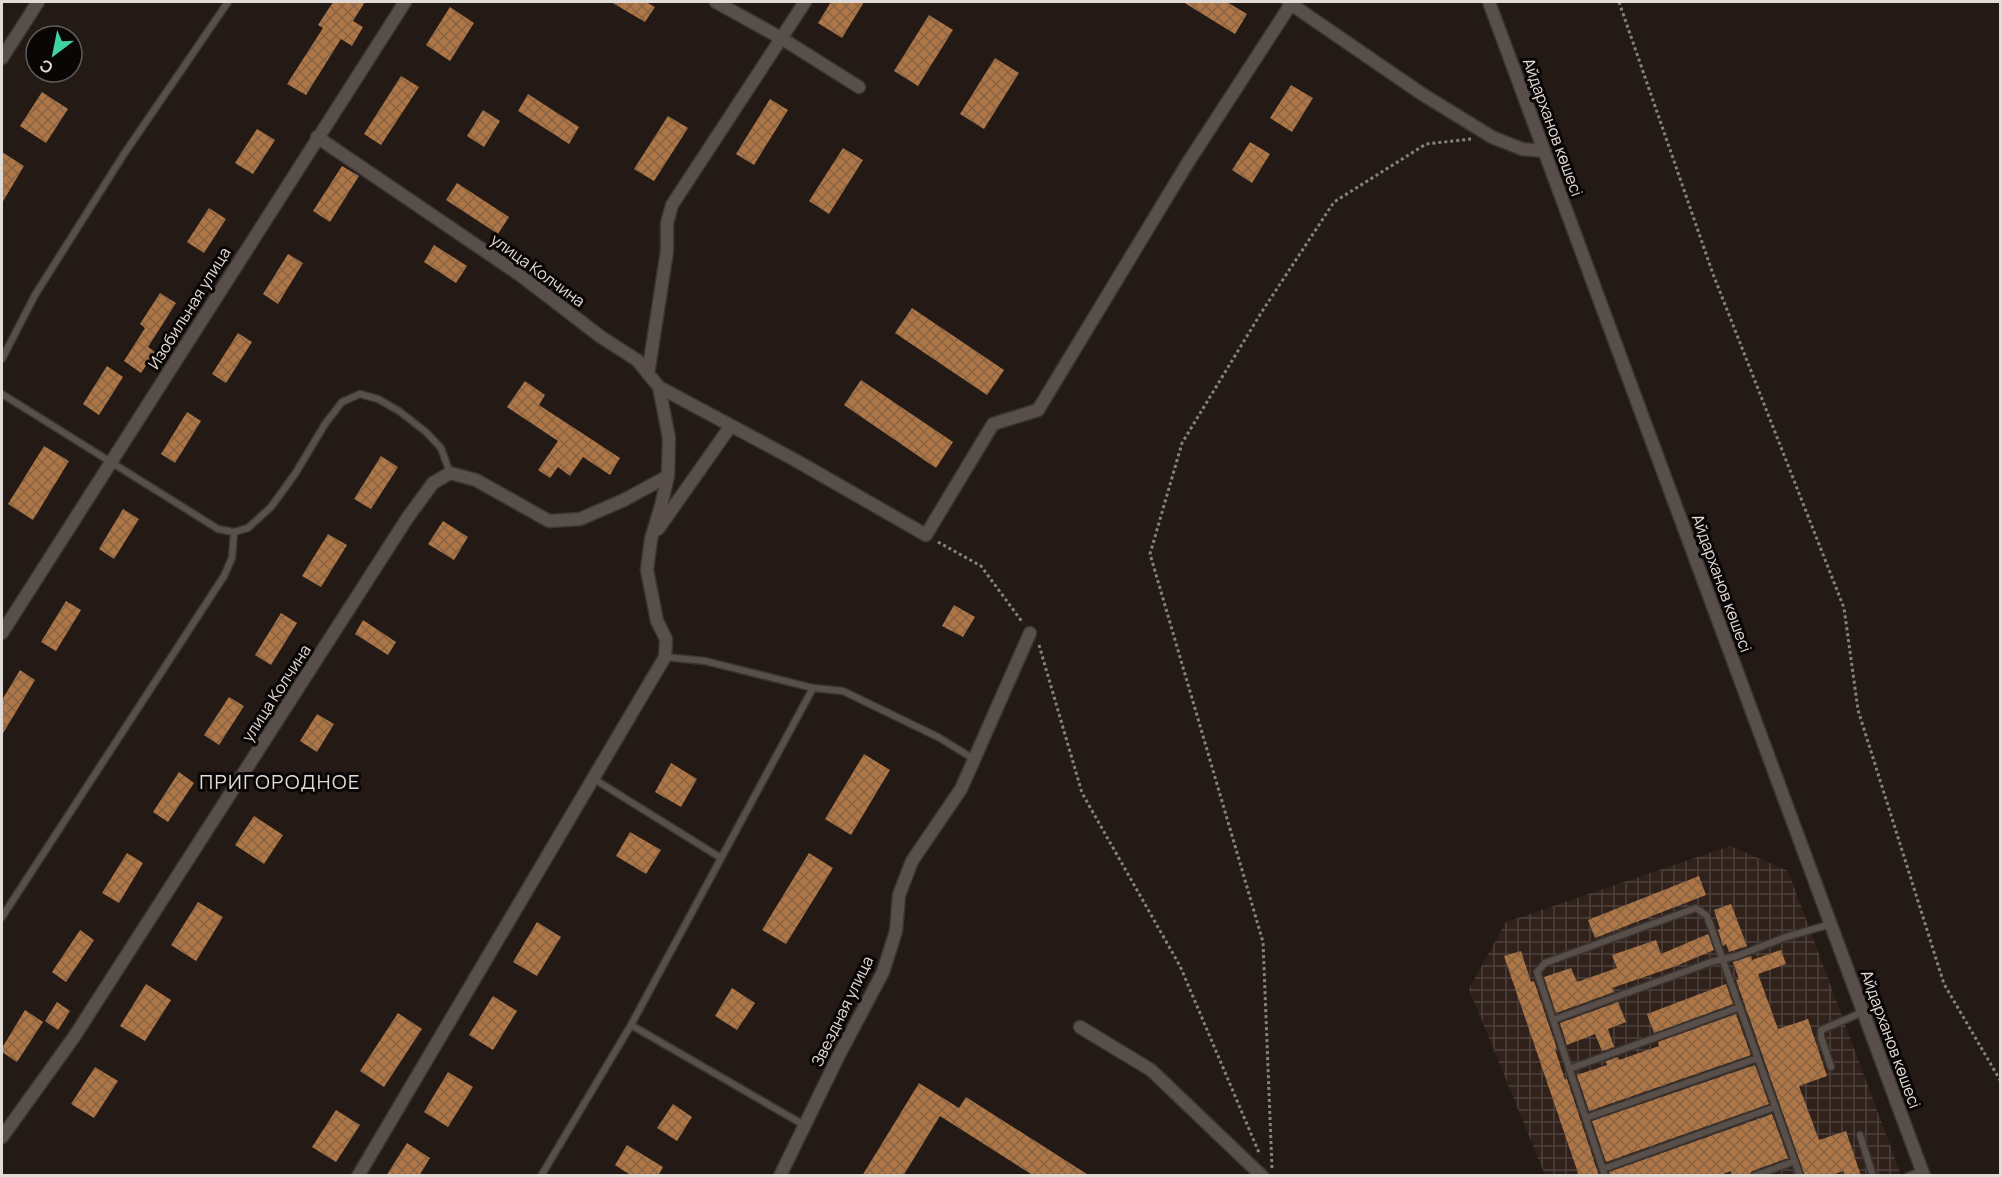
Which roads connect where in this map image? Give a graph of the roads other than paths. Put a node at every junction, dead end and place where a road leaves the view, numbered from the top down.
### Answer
1 (38, 2) edge
2 (228, 2) edge
3 (405, 2) edge
4 (716, 2) edge
5 (805, 2) edge
6 (1489, 2) edge
7 (1289, 3) edge
8 (781, 38) junction
9 (2, 58) edge
10 (859, 87) dead end
11 (317, 137) junction
12 (1544, 151) junction
13 (2, 359) edge
14 (648, 374) junction
15 (659, 387) junction
16 (2, 394) edge
17 (730, 427) junction
18 (110, 463) junction
19 (450, 473) junction
20 (668, 476) junction
21 (234, 532) junction
22 (651, 539) junction
23 (2, 633) edge
24 (1030, 633) road end
25 (665, 657) junction
26 (813, 688) junction
27 (975, 760) junction
28 (594, 779) junction
29 (721, 858) junction
30 (2, 917) edge
31 (1831, 924) junction
32 (1722, 960) junction
33 (1740, 1007) junction
34 (1863, 1012) junction
35 (1553, 1020) junction
36 (631, 1025) junction
37 (1080, 1027) dead end
38 (1758, 1058) junction
39 (1831, 1067) dead end
40 (1569, 1070) junction
41 (1775, 1107) junction
42 (1586, 1118) junction
43 (804, 1125) junction
44 (1860, 1135) dead end
45 (2, 1137) edge
46 (1795, 1161) junction
47 (1263, 1170) edge
48 (1604, 1172) edge
49 (1923, 1173) edge
50 (358, 1176) edge
51 (541, 1176) edge
52 (780, 1176) edge
53 (1754, 1176) edge
54 (1800, 1176) edge
55 (1873, 1176) edge
56 (1908, 1176) edge

1 - 9 street
2 - 13 lane
3 - 11 street, Изобильная улица
4 - 8 street
5 - 8 street
6 - 12 street, Айдарханов көшесі
7 - 12 street
7 - 17 street
8 - 10 street
8 - 14 street
11 - 14 street, улица Колчина
11 - 18 street, Изобильная улица
12 - 31 street, Айдарханов көшесі
14 - 15 street, улица Колчина
15 - 17 street
15 - 20 street, улица Колчина
16 - 18 lane
17 - 22 street
18 - 21 lane
18 - 23 street, Изобильная улица
19 - 20 street
19 - 21 lane
19 - 45 street, улица Колчина
20 - 22 street, улица Колчина
21 - 30 lane
22 - 25 street, улица Колчина
24 - 27 street, Звездная улица
25 - 26 lane
25 - 28 street
26 - 27 lane
26 - 29 lane
27 - 43 street, Звездная улица
28 - 29 lane
28 - 50 street
29 - 36 lane
31 - 32 lane
31 - 34 street, Айдарханов көшесі
32 - 33 lane
32 - 35 lane
32 - 35 lane
33 - 38 lane
33 - 40 lane
34 - 39 lane
34 - 49 street, Айдарханов көшесі
35 - 40 lane
36 - 43 lane
36 - 51 lane
37 - 47 street
38 - 41 lane
38 - 42 lane
40 - 42 lane
41 - 46 lane
41 - 48 lane
42 - 48 lane
43 - 52 street, Звездная улица
44 - 55 lane
46 - 53 lane
46 - 54 lane
49 - 56 lane

